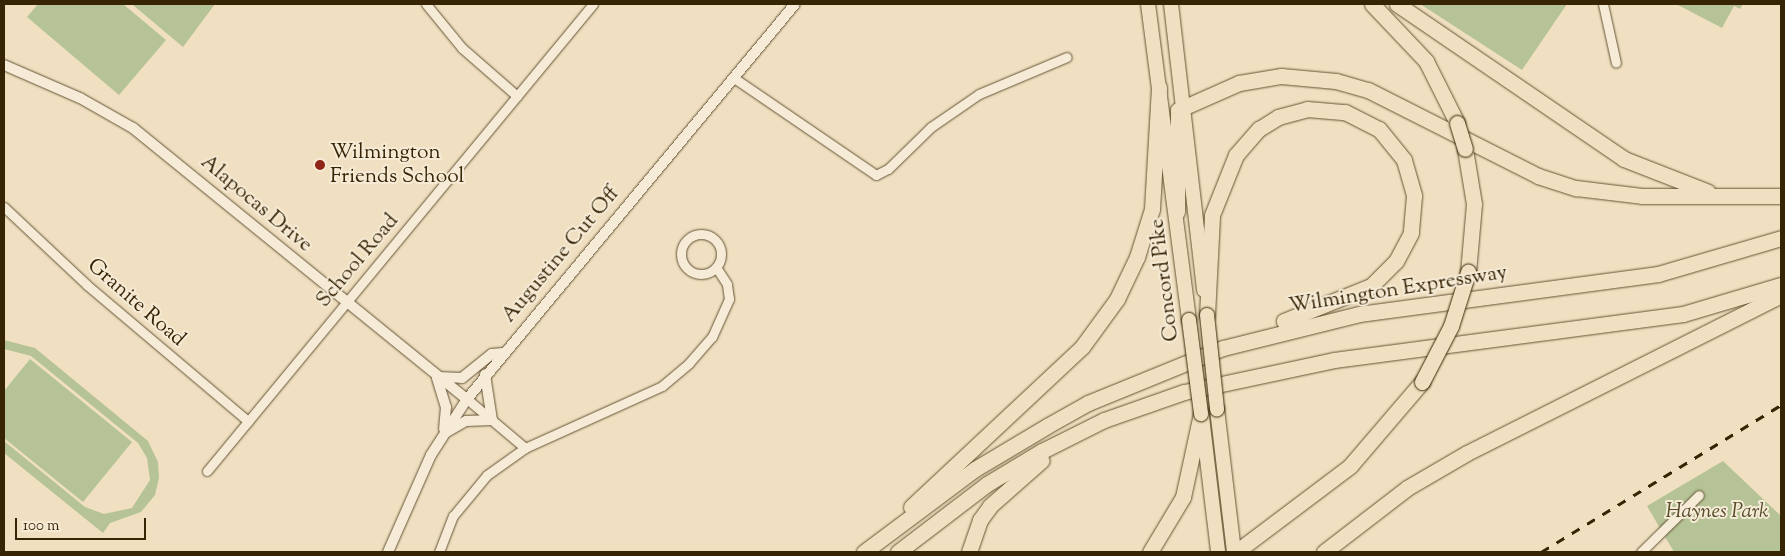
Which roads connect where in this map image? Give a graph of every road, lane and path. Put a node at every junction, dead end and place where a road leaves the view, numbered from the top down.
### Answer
1 (426, 4) edge
2 (593, 4) edge
3 (794, 4) edge
4 (1148, 4) edge
5 (1171, 4) edge
6 (1372, 4) edge
7 (1397, 4) edge
8 (1604, 4) edge
9 (1066, 57) dead end
10 (1616, 63) dead end
11 (4, 65) edge
12 (734, 78) junction
13 (1159, 87) junction
14 (517, 96) junction
15 (1182, 107) junction
16 (1721, 196) junction
17 (1781, 196) edge
18 (4, 207) edge
19 (1177, 212) junction
20 (1781, 238) edge
21 (716, 267) junction
22 (1781, 285) edge
23 (1781, 295) edge
24 (346, 303) junction
25 (1206, 315) junction
26 (503, 352) junction
27 (485, 375) junction
28 (437, 377) junction
29 (1118, 390) junction
30 (1172, 395) junction
31 (467, 399) junction
32 (1201, 414) junction
33 (492, 420) junction
34 (248, 421) junction
35 (442, 435) junction
36 (525, 448) junction
37 (206, 471) dead end
38 (1699, 496) dead end
39 (869, 547) edge
40 (1239, 550) edge
41 (388, 552) edge
42 (439, 552) edge
43 (898, 552) edge
44 (969, 552) edge
45 (1150, 552) edge
46 (1219, 552) edge
47 (1324, 552) edge
48 (1641, 552) edge

1 - 14 street
2 - 14 street, School Road
3 - 12 street, Augustine Cut Off
4 - 13 main road, Concord Pike
5 - 15 main road, Concord Pike
6 - 40 highway, bridge
7 - 16 highway
8 - 10 street
9 - 12 street
11 - 24 street, Alapocas Drive
12 - 26 street, Augustine Cut Off
13 - 19 main road, Concord Pike
13 - 39 highway
14 - 24 street, School Road
15 - 16 highway
15 - 19 highway
15 - 25 main road, Concord Pike
16 - 17 highway
18 - 34 street, Granite Road
19 - 32 main road, Concord Pike, bridge
20 - 29 highway, Wilmington Expressway
21 - 21 street
21 - 36 street
22 - 30 highway
23 - 47 highway
24 - 28 street, Alapocas Drive
24 - 34 street, School Road
25 - 29 highway
25 - 40 main road, Concord Pike, bridge
26 - 27 street, Augustine Cut Off
26 - 28 street
27 - 31 street, Augustine Cut Off
27 - 33 street
28 - 31 street, Alapocas Drive
28 - 35 street
29 - 39 highway, Wilmington Expressway
30 - 43 highway
30 - 44 highway
31 - 33 street
31 - 35 street, Augustine Cut Off
32 - 45 highway
32 - 46 main road, Concord Pike
33 - 35 street
33 - 36 street
34 - 37 street, School Road
35 - 41 street, Augustine Cut Off
36 - 42 street
38 - 48 street

